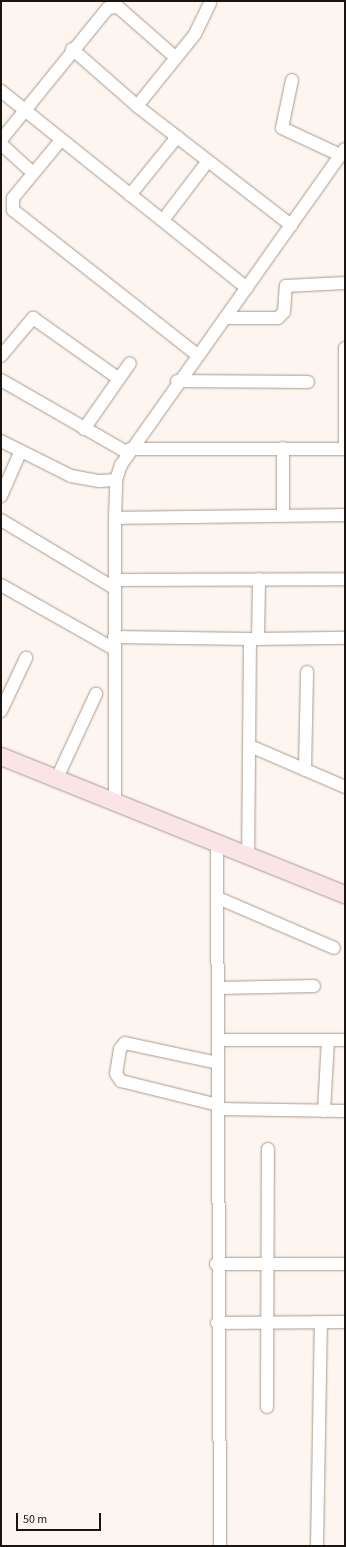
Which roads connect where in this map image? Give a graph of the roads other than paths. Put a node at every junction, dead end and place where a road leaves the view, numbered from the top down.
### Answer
1 (210, 3) dead end
2 (72, 49) junction
3 (176, 58) junction
4 (292, 80) dead end
5 (1, 91) edge
6 (137, 106) junction
7 (25, 110) junction
8 (177, 137) junction
9 (1, 140) edge
10 (61, 140) junction
11 (1, 144) edge
12 (342, 152) edge
13 (208, 161) junction
14 (33, 173) junction
15 (130, 195) junction
16 (163, 220) junction
17 (291, 226) junction
18 (345, 283) edge
19 (247, 288) junction
20 (225, 318) junction
21 (345, 348) edge
22 (196, 354) junction
23 (1, 356) edge
24 (130, 363) dead end
25 (119, 379) junction
26 (1, 380) edge
27 (177, 382) junction
28 (308, 382) dead end
29 (345, 406) edge
30 (84, 429) junction
31 (1, 441) edge
32 (283, 448) junction
33 (345, 449) edge
34 (129, 451) junction
35 (20, 453) junction
36 (116, 480) junction
37 (1, 496) edge
38 (283, 514) junction
39 (345, 515) edge
40 (115, 518) junction
41 (1, 520) edge
42 (258, 579) junction
43 (345, 579) edge
44 (115, 584) junction
45 (1, 585) edge
46 (114, 637) junction
47 (345, 638) edge
48 (254, 639) junction
49 (114, 649) junction
50 (26, 658) dead end
51 (307, 672) dead end
52 (96, 694) dead end
53 (1, 711) edge
54 (250, 746) junction
55 (1, 756) edge
56 (305, 770) junction
57 (57, 778) junction
58 (345, 787) edge
59 (115, 801) junction
60 (217, 842) junction
61 (248, 854) junction
62 (345, 894) edge
63 (218, 898) junction
64 (334, 948) dead end
65 (314, 986) dead end
66 (219, 988) junction
67 (218, 1040) junction
68 (328, 1040) junction
69 (345, 1040) edge
70 (218, 1063) junction
71 (218, 1107) junction
72 (324, 1111) junction
73 (345, 1111) edge
74 (268, 1149) dead end
75 (216, 1264) junction
76 (345, 1264) edge
77 (267, 1266) junction
78 (321, 1322) junction
79 (345, 1322) edge
80 (217, 1323) junction
81 (266, 1323) junction
82 (267, 1407) dead end
83 (220, 1546) edge
84 (317, 1546) edge

1 - 3 street
2 - 3 street
2 - 6 street
2 - 7 street
3 - 6 street
4 - 12 street
5 - 7 street
6 - 8 street
7 - 9 street
7 - 10 street
8 - 13 street
8 - 15 street
10 - 14 street
10 - 15 street
11 - 14 street
12 - 17 street
13 - 16 street
13 - 17 street
14 - 22 street
15 - 16 street
16 - 19 street
17 - 19 street
18 - 20 street
19 - 20 street
20 - 22 street
21 - 29 street
22 - 27 street
23 - 25 street
24 - 25 street
25 - 30 street
26 - 30 street
27 - 28 street
27 - 34 street
29 - 33 street
30 - 34 street
31 - 35 street
32 - 33 street
32 - 34 street
32 - 38 street
34 - 36 street
35 - 36 street
35 - 37 street
36 - 40 street
38 - 39 street
38 - 40 street
40 - 44 street
41 - 44 street
42 - 43 street
42 - 44 street
42 - 48 street
44 - 46 street
45 - 49 street
46 - 48 street
46 - 49 street
47 - 48 street
48 - 54 street
49 - 59 street
50 - 53 street
51 - 56 street
52 - 57 street
54 - 56 street
54 - 61 street
55 - 57 street
56 - 58 street
57 - 59 street
59 - 60 street
60 - 61 street
60 - 63 street
61 - 62 street
63 - 64 street
63 - 66 street
65 - 66 street
66 - 67 street
67 - 68 street
67 - 70 street
68 - 69 street
68 - 72 street
70 - 71 street
70 - 71 street
71 - 72 street
71 - 75 street
72 - 73 street
74 - 77 street
75 - 77 street
75 - 80 street
76 - 77 street
77 - 81 street
78 - 79 street
78 - 81 street
78 - 84 street
80 - 81 street
80 - 83 street
81 - 82 street

